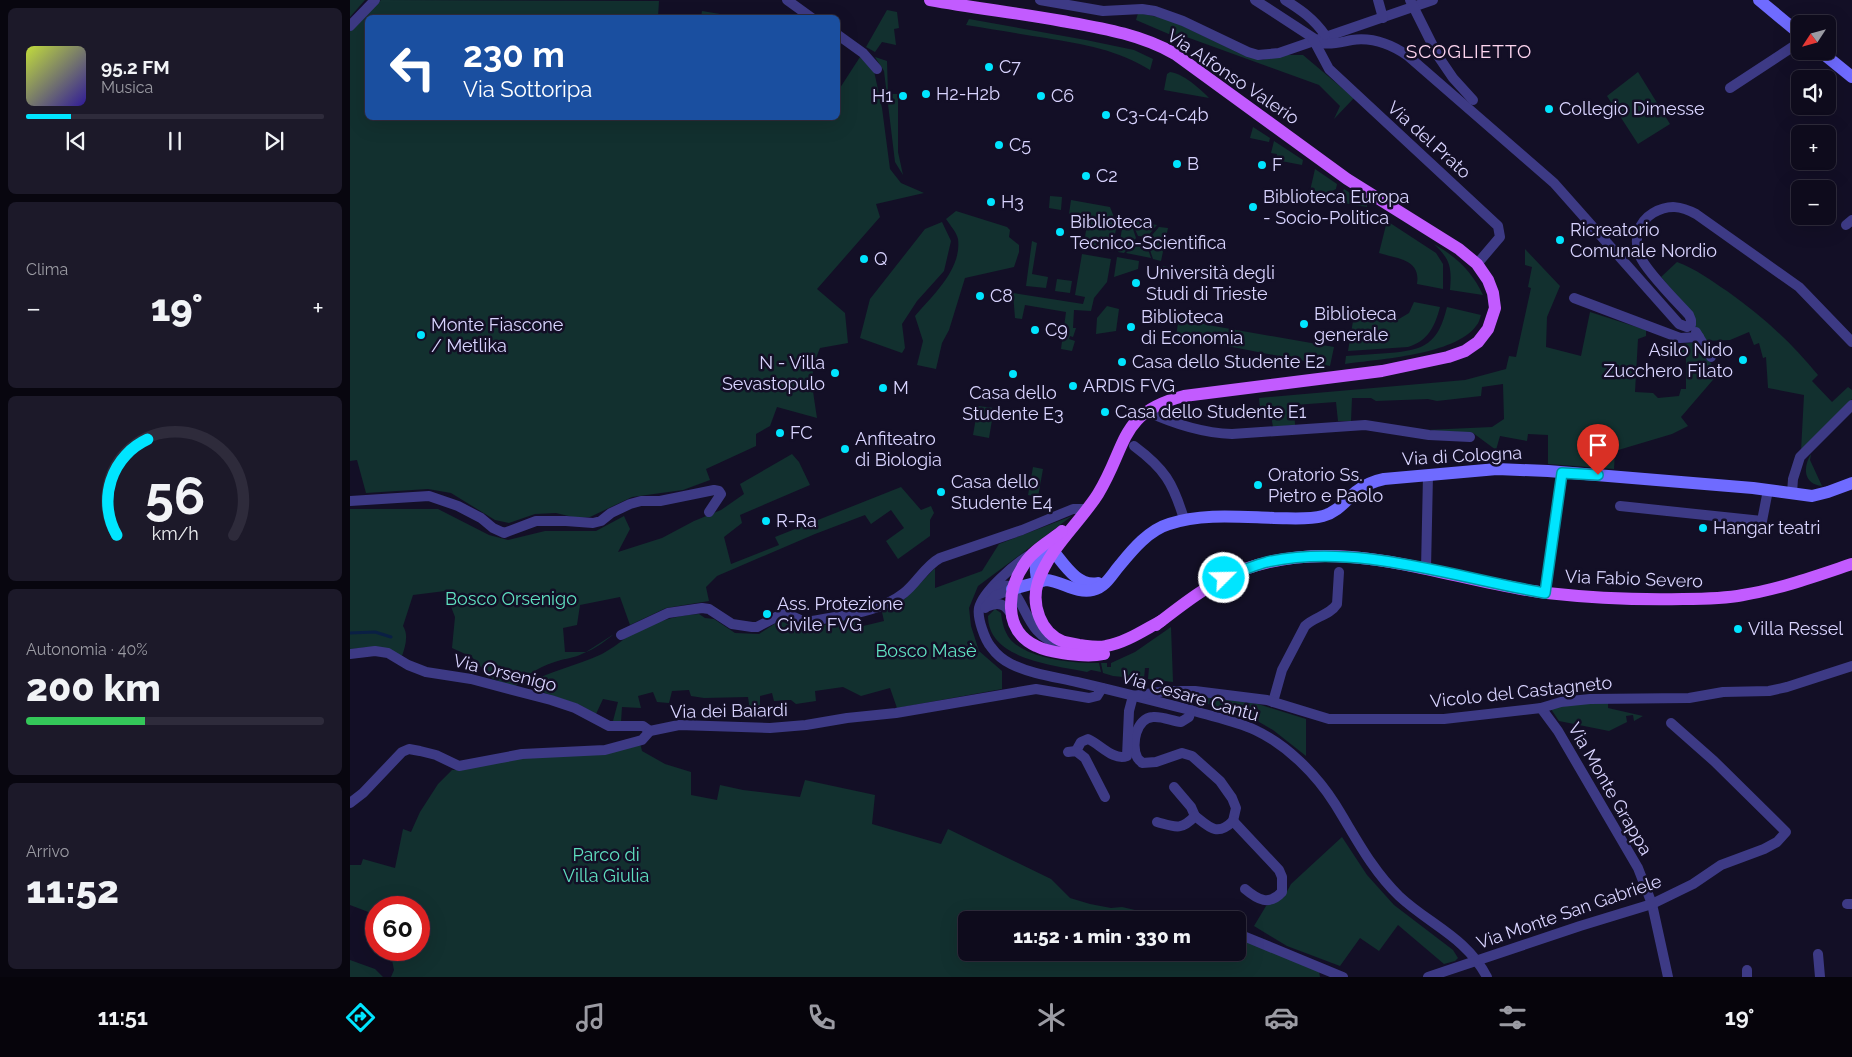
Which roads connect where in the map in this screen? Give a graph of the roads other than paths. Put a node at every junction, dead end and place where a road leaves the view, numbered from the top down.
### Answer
1 (375, 0) edge
2 (787, 0) edge
3 (930, 0) edge
4 (1040, 0) edge
5 (1255, 0) edge
6 (1285, 0) edge
7 (1378, 0) edge
8 (1433, 0) edge
9 (1759, 0) edge
10 (1411, 3) edge
11 (1125, 5) edge
12 (808, 15) edge
13 (1383, 18) junction
14 (350, 26) edge
15 (1791, 27) edge
16 (840, 36) edge
17 (1325, 36) junction
18 (1313, 39) junction
19 (1791, 48) edge
20 (1831, 60) edge
21 (877, 70) dead end
22 (1852, 77) edge
23 (1730, 88) dead end
24 (1473, 100) dead end
25 (1477, 264) junction
26 (1574, 298) dead end
27 (1691, 325) junction
28 (1699, 337) junction
29 (1852, 342) edge
30 (1712, 357) dead end
31 (1852, 405) edge
32 (1146, 411) junction
33 (1470, 437) dead end
34 (1134, 446) dead end
35 (1562, 473) junction
36 (1428, 474) junction
37 (1852, 483) edge
38 (1768, 490) junction
39 (1792, 493) junction
40 (350, 501) edge
41 (1620, 506) dead end
42 (1086, 509) junction
43 (709, 512) dead end
44 (1184, 520) junction
45 (1050, 547) junction
46 (1852, 564) edge
47 (1426, 569) junction
48 (1339, 572) dead end
49 (1107, 581) junction
50 (1038, 583) junction
51 (990, 590) junction
52 (1012, 590) junction
53 (1545, 593) junction
54 (985, 607) junction
55 (1012, 616) junction
56 (981, 621) junction
57 (1161, 621) junction
58 (620, 635) dead end
59 (1091, 647) junction
60 (350, 654) edge
61 (1852, 666) edge
62 (1102, 688) junction
63 (1133, 696) junction
64 (1273, 702) junction
65 (1541, 708) junction
66 (1191, 710) junction
67 (1671, 723) dead end
68 (650, 731) junction
69 (1174, 788) dead end
70 (1105, 797) dead end
71 (350, 803) edge
72 (1195, 816) junction
73 (1157, 822) dead end
74 (1233, 822) junction
75 (1245, 889) dead end
76 (1652, 904) junction
77 (1246, 937) edge
78 (1818, 954) dead end
79 (1477, 961) junction
80 (1343, 977) edge
81 (1428, 977) edge
82 (1487, 977) edge
83 (1668, 977) edge
84 (1820, 977) edge

1 - 14 street
2 - 12 street
3 - 25 main road, Via Alfonso Valerio
4 - 11 street
5 - 18 street
6 - 17 street
7 - 13 street
8 - 10 street
9 - 15 main road
10 - 13 street
10 - 24 street
11 - 18 street
13 - 17 street
16 - 21 street
17 - 18 street
18 - 25 street, Via del Prato
18 - 27 street
19 - 23 street
20 - 22 main road
25 - 32 main road, Via Fabio Severo
26 - 28 street
27 - 28 street
27 - 29 street
28 - 30 street
31 - 39 street
32 - 33 street
32 - 42 main road, Via Fabio Severo
34 - 44 street
35 - 36 main road, Via di Cologna
35 - 38 main road, Via di Cologna
35 - 53 street
36 - 44 main road, Via di Cologna
36 - 47 street
37 - 39 main road, Via di Cologna
38 - 39 main road, Via di Cologna
38 - 41 street
40 - 43 street
42 - 45 main road, Via Fabio Severo
42 - 58 street
44 - 49 main road, Via di Cologna
45 - 49 main road
45 - 50 main road
45 - 51 street
45 - 52 main road, Via Fabio Severo
46 - 53 main road, Via Fabio Severo
47 - 53 main road, Via Fabio Severo
47 - 57 main road, Via Fabio Severo
48 - 64 street
49 - 50 main road, Via di Cologna
50 - 52 main road, Via di Cologna
50 - 59 main road, Via Fabio Severo
51 - 52 street
51 - 56 street
52 - 54 street
52 - 55 main road, Via Fabio Severo
52 - 59 street, Via Fabio Severo
54 - 55 street
54 - 56 street
55 - 57 main road, Via Fabio Severo
56 - 62 street, Via Cesare Cantù
57 - 59 main road, Via Fabio Severo
60 - 68 street, Via Orsenigo
61 - 65 street, Vicolo del Castagneto
62 - 63 street, Via Cesare Cantù
62 - 68 street, Via dei Baiardi
63 - 64 street, Vicolo del Castagneto
63 - 66 street, Via Cesare Cantù
63 - 70 street
64 - 65 street, Vicolo del Castagneto
65 - 76 street, Via Monte Grappa
66 - 74 street
66 - 79 street, Via Cesare Cantù
67 - 76 street, Via Monte San Gabriele
68 - 71 street, Via dei Baiardi
69 - 72 street
72 - 73 street
72 - 74 street
74 - 75 street
76 - 79 street, Via Monte San Gabriele
76 - 83 street, Via Monte Grappa
77 - 80 street
78 - 84 street
79 - 81 street, Via Monte San Gabriele
79 - 82 street, Via Cesare Cantù

